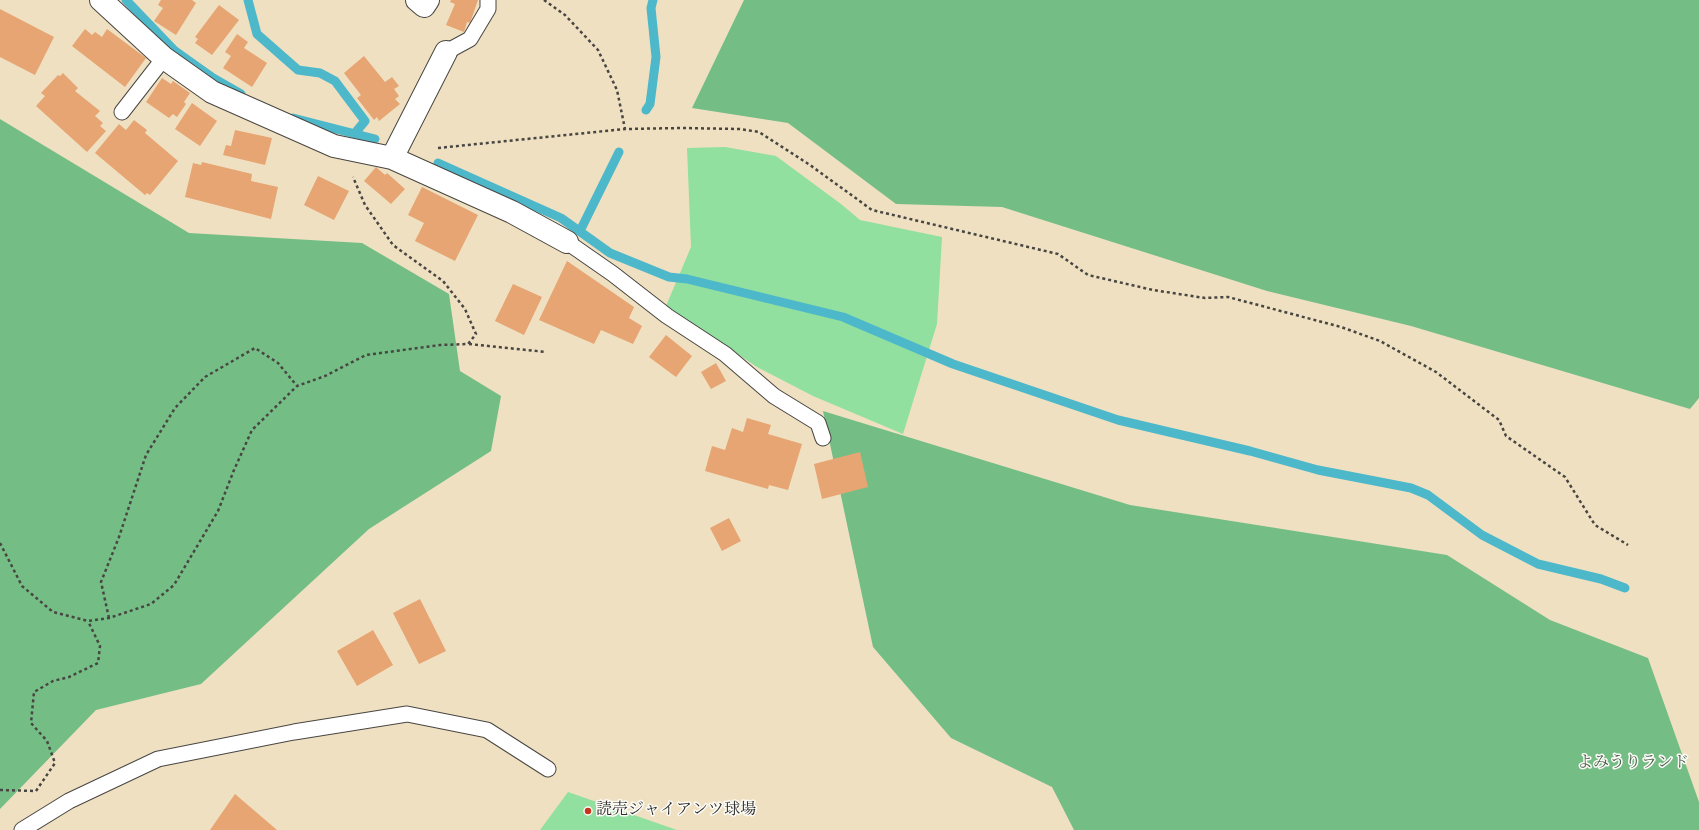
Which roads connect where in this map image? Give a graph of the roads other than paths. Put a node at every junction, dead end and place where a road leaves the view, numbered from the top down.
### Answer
1 (101, 0) edge
2 (417, 0) edge
3 (428, 0) edge
4 (488, 0) edge
5 (446, 52) joint
6 (164, 58) junction
7 (122, 112) dead end
8 (392, 158) junction
9 (567, 242) joint
10 (823, 438) dead end
11 (548, 769) dead end
12 (22, 830) edge

1 - 6 street
2 - 3 street
4 - 5 lane
5 - 8 street
6 - 7 lane
6 - 8 street
8 - 9 street
9 - 10 lane
11 - 12 lane

